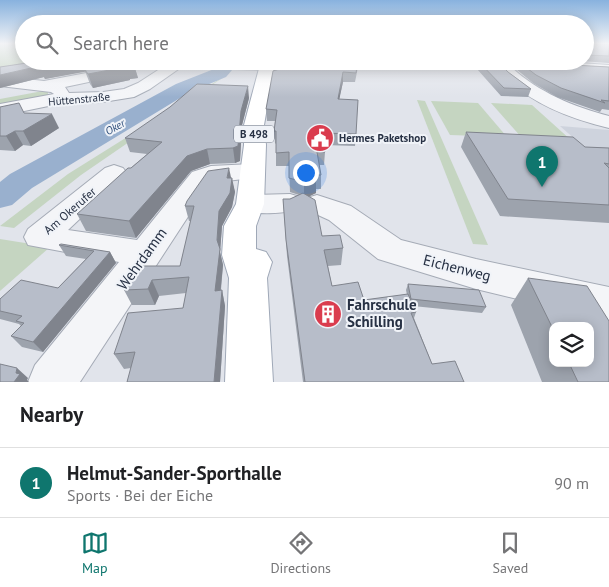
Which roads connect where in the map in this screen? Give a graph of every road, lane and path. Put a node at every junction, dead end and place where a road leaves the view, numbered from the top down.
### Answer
1 (594, 69) edge
2 (15, 70) edge
3 (97, 70) edge
4 (169, 70) edge
5 (267, 70) edge
6 (506, 70) edge
7 (609, 70) edge
8 (0, 72) edge
9 (0, 81) edge
10 (45, 86) junction
11 (0, 95) edge
12 (63, 98) junction
13 (0, 110) edge
14 (609, 122) edge
15 (114, 173) dead end
16 (251, 188) junction
17 (147, 254) junction
18 (609, 304) edge
19 (52, 382) edge
20 (249, 382) edge

1 - 7 street
2 - 8 street
3 - 10 street, Hüttenstraße
4 - 12 street, Hüttenstraße
5 - 16 main road, B 498
6 - 14 street
9 - 10 street
10 - 11 street, Hüttenstraße
10 - 12 street
12 - 13 street, Hüttenstraße
15 - 17 street, Am Okerufer
16 - 17 street, Wehrdamm
16 - 18 street, Eichenweg
16 - 20 main road, B 498
17 - 19 street, Wehrdamm

